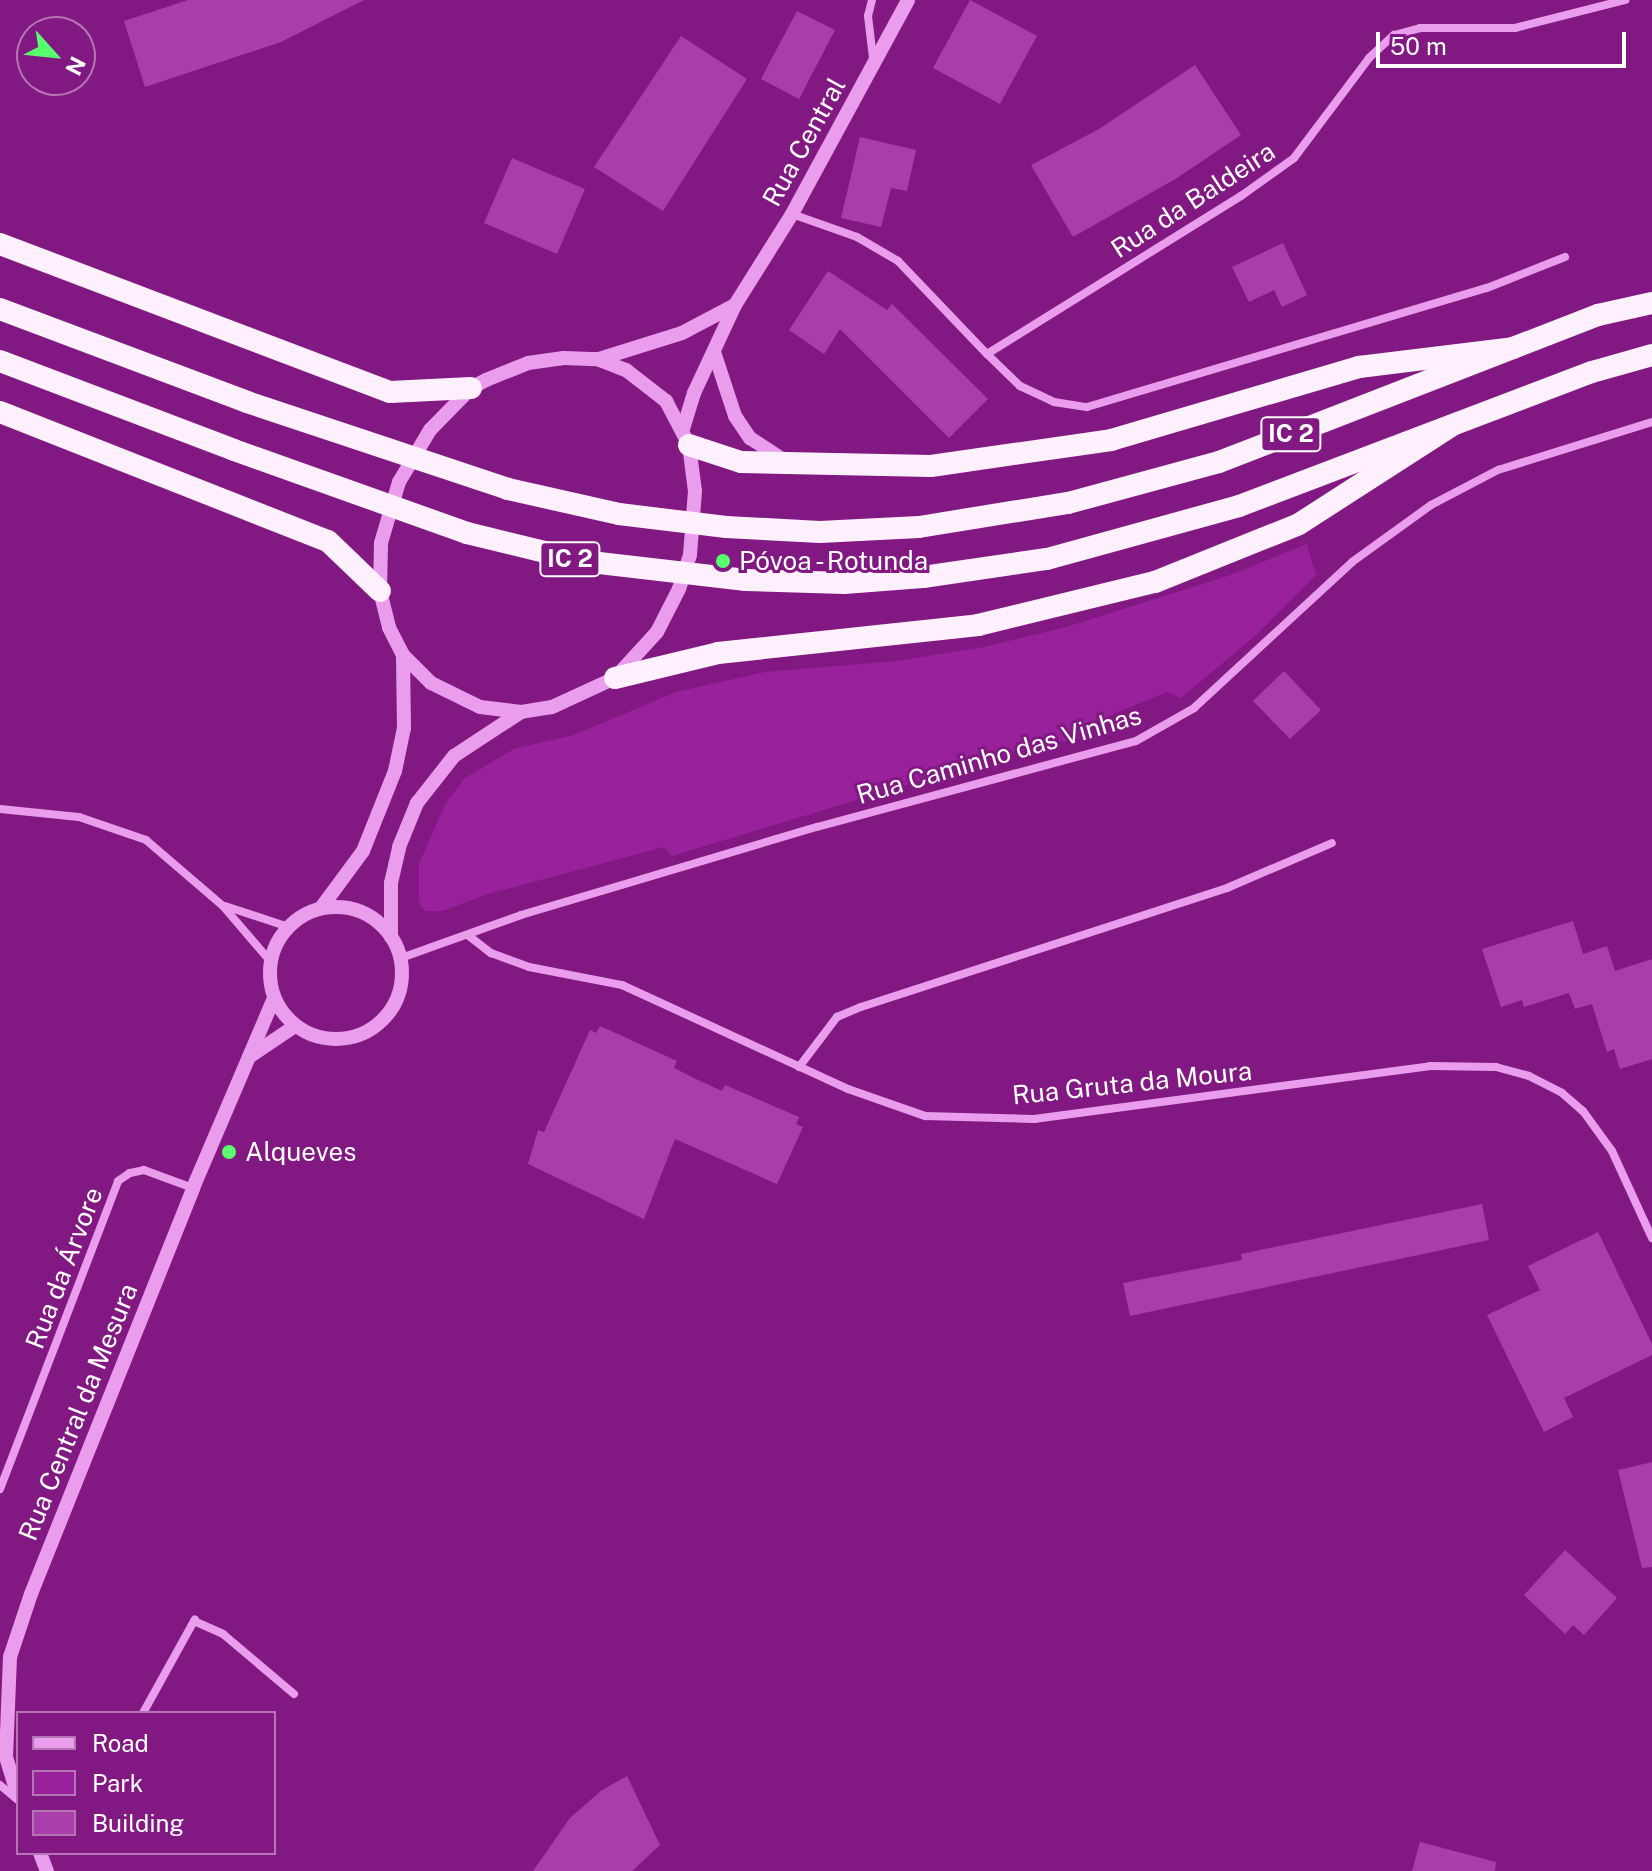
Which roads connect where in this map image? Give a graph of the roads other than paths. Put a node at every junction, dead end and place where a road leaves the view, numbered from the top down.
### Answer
1 (872, 0) edge
2 (908, 0) edge
3 (1625, 0) edge
4 (874, 66) junction
5 (792, 214) junction
6 (0, 244) edge
7 (1565, 257) dead end
8 (1652, 303) edge
9 (735, 305) junction
10 (0, 309) edge
11 (1513, 348) junction
12 (714, 352) junction
13 (987, 354) junction
14 (1652, 355) edge
15 (597, 359) junction
16 (0, 361) edge
17 (471, 388) junction
18 (0, 412) edge
19 (1652, 422) edge
20 (1451, 426) junction
21 (686, 437) junction
22 (792, 466) junction
23 (380, 591) junction
24 (403, 655) junction
25 (615, 678) junction
26 (521, 712) junction
27 (0, 809) edge
28 (1332, 843) dead end
29 (223, 906) junction
30 (321, 908) junction
31 (289, 927) junction
32 (469, 936) junction
33 (391, 937) junction
34 (401, 958) junction
35 (271, 962) junction
36 (274, 998) junction
37 (295, 1026) junction
38 (249, 1057) junction
39 (799, 1067) junction
40 (193, 1188) junction
41 (1652, 1238) edge
42 (0, 1489) edge
43 (294, 1694) dead end
44 (144, 1711) edge
45 (16, 1791) edge

1 - 4 street
2 - 4 street, Rua Central
3 - 13 street, Rua da Baldeira
4 - 5 street, Rua Central
5 - 9 street, Rua Central
5 - 13 street
6 - 17 highway
7 - 13 street
8 - 11 highway, IC 2
9 - 12 street, Rua Central
9 - 15 street
10 - 11 highway, IC 2, bridge
11 - 22 highway
12 - 21 street, Rua Central
12 - 22 street
14 - 20 highway, IC 2
15 - 17 street
15 - 21 street
16 - 20 highway, IC 2, bridge
17 - 23 street
18 - 23 highway
19 - 32 street, Rua Caminho das Vinhas
20 - 25 highway
21 - 22 highway
21 - 25 street
23 - 24 street
24 - 26 street
24 - 30 street
25 - 26 street
26 - 33 street
27 - 29 street
28 - 39 street
29 - 31 street
29 - 35 street
30 - 31 street
30 - 33 street
31 - 35 street
32 - 34 street, Rua Caminho das Vinhas
32 - 39 street, Rua Gruta da Moura
33 - 34 street
34 - 37 street
35 - 36 street
36 - 37 street
36 - 38 street
37 - 38 street
38 - 40 street, Rua Central da Mesura
39 - 41 street, Rua Gruta da Moura
40 - 42 street, Rua da Árvore
40 - 45 street, Rua Central da Mesura
43 - 44 street

